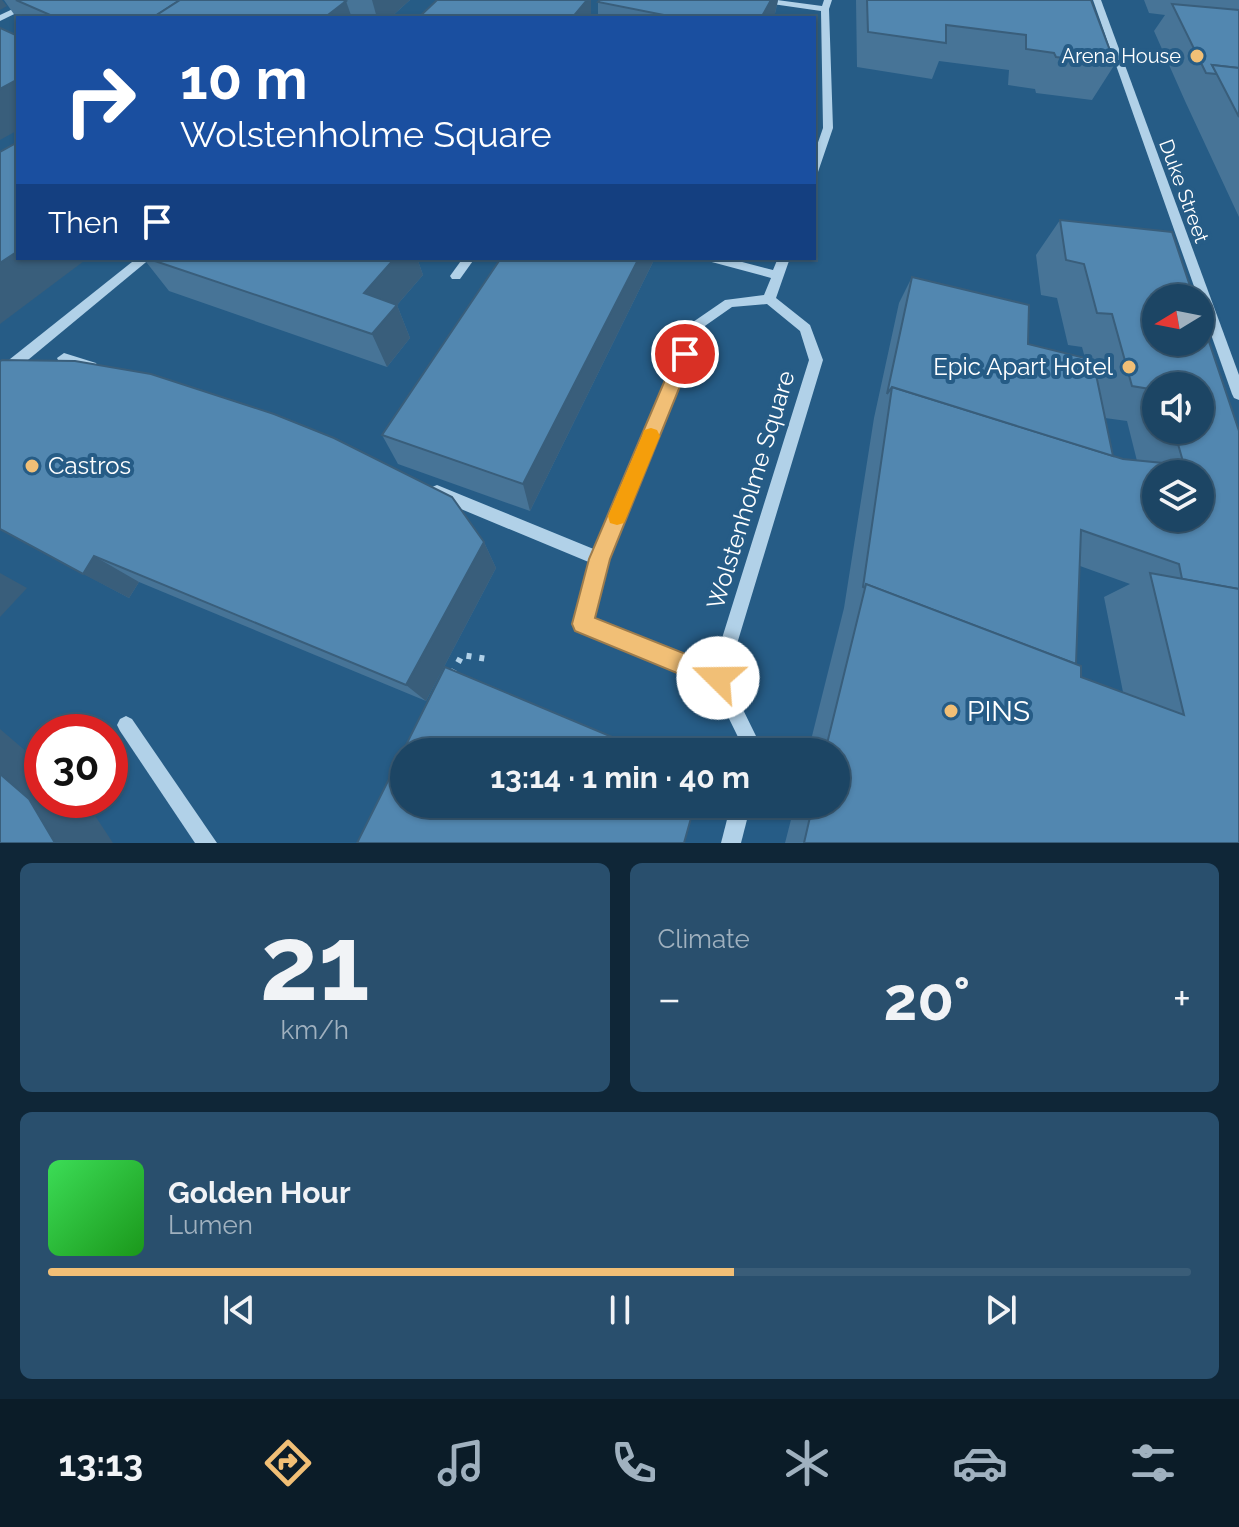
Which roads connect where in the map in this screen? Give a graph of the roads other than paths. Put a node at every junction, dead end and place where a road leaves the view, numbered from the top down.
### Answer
1 (39, 0) edge
2 (758, 0) edge
3 (1097, 0) edge
4 (826, 5) edge
5 (0, 18) edge
6 (816, 88) edge
7 (827, 91) junction
8 (816, 164) edge
9 (143, 260) edge
10 (468, 260) edge
11 (719, 260) edge
12 (783, 260) edge
13 (456, 276) dead end
14 (778, 276) junction
15 (769, 299) junction
16 (64, 358) edge
17 (108, 373) edge
18 (0, 375) edge
19 (1239, 394) edge
20 (423, 486) edge
21 (600, 559) junction
22 (718, 678) junction
23 (128, 728) edge
24 (747, 738) edge
25 (737, 818) edge
26 (207, 843) edge
27 (731, 843) edge

1 - 5 street
2 - 4 street
3 - 19 street, Duke Street
4 - 7 street
6 - 7 street
7 - 8 street
9 - 18 street
10 - 13 street
11 - 14 street
12 - 14 street
14 - 15 street
15 - 21 street
15 - 22 street, Wolstenholme Square
16 - 17 street
20 - 21 street
21 - 22 street
22 - 24 street
23 - 26 street
25 - 27 street

